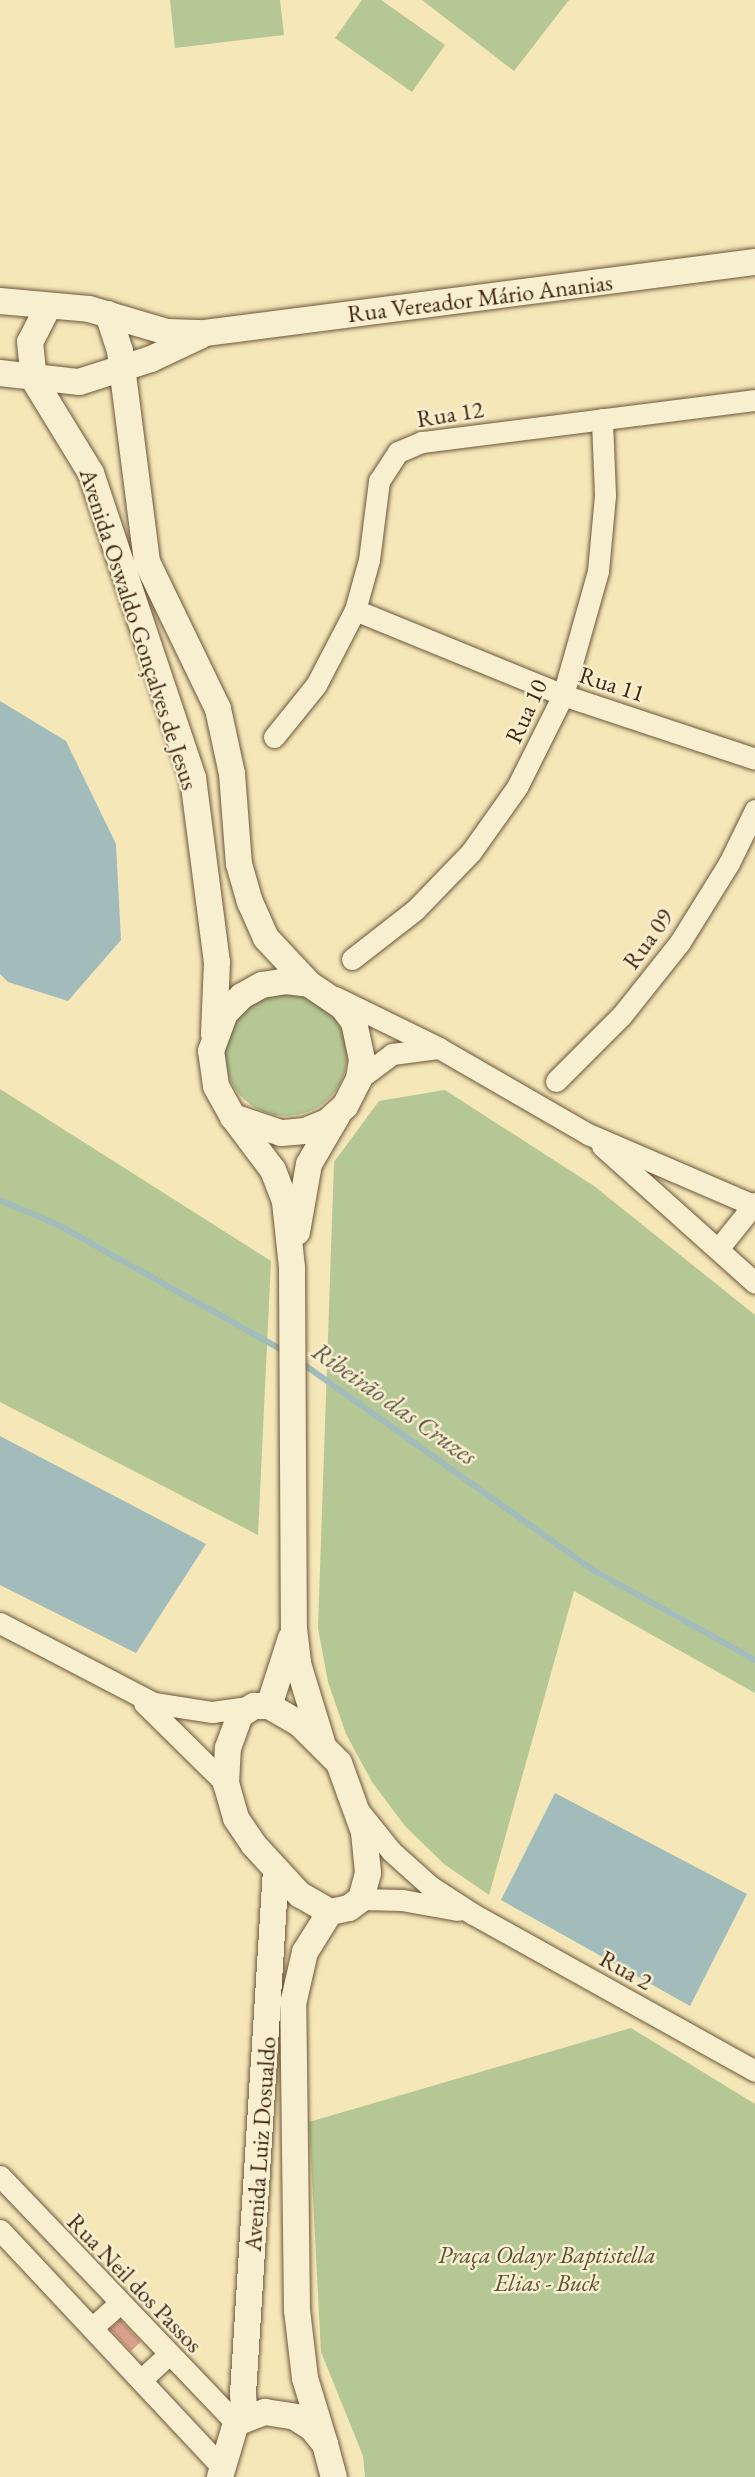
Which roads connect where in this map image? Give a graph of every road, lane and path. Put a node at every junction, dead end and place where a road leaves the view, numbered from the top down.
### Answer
1 (755, 262) edge
2 (0, 301) edge
3 (48, 307) junction
4 (108, 314) junction
5 (205, 333) junction
6 (123, 368) junction
7 (0, 373) edge
8 (34, 381) junction
9 (755, 400) edge
10 (602, 419) junction
11 (355, 610) junction
12 (563, 695) junction
13 (274, 737) dead end
14 (755, 759) edge
15 (755, 810) edge
16 (352, 959) dead end
17 (318, 988) junction
18 (214, 1034) junction
19 (439, 1048) junction
20 (359, 1080) junction
21 (556, 1081) dead end
22 (345, 1106) junction
23 (232, 1117) junction
24 (588, 1134) junction
25 (753, 1205) edge
26 (718, 1249) junction
27 (292, 1268) junction
28 (755, 1283) edge
29 (0, 1623) edge
30 (294, 1629) junction
31 (123, 1685) junction
32 (262, 1706) junction
33 (322, 1742) junction
34 (226, 1784) junction
35 (358, 1810) junction
36 (276, 1870) junction
37 (361, 1899) junction
38 (330, 1912) junction
39 (473, 1914) junction
40 (755, 2071) edge
41 (0, 2176) edge
42 (0, 2230) edge
43 (120, 2304) junction
44 (92, 2328) junction
45 (169, 2354) junction
46 (141, 2380) junction
47 (241, 2420) junction
48 (325, 2444) junction
49 (220, 2471) edge
50 (334, 2477) edge

1 - 5 street, Rua Vereador Mário Ananias
2 - 3 street, Rua Vereador Mário Ananias
3 - 4 street, Rua Vereador Mário Ananias
3 - 8 street
4 - 5 street, Rua Vereador Mário Ananias
4 - 6 street, Avenida Oswaldo Gonçalves de Jesus
5 - 6 street, Rua Vereador Mário Ananias
6 - 8 street, Rua Vereador Mário Ananias
6 - 17 street, Avenida Oswaldo Gonçalves de Jesus
7 - 8 street
8 - 18 street, Avenida Oswaldo Gonçalves de Jesus
9 - 10 street, Rua 12
10 - 11 street, Rua 12
10 - 12 street, Rua 10
11 - 12 street, Rua 11
11 - 13 street, Rua 12
12 - 14 street, Rua 11
12 - 16 street, Rua 10
15 - 21 street, Rua 09
17 - 18 street
17 - 19 street, Avenida Oswaldo Gonçalves de Jesus
17 - 20 street
18 - 23 street
19 - 20 street
19 - 24 street, Avenida Oswaldo Gonçalves de Jesus
20 - 22 street
22 - 23 street
22 - 27 street
23 - 27 street
24 - 25 street, Avenida Oswaldo Gonçalves de Jesus
24 - 26 street, Avenida Oswaldo Gonçalves de Jesus
25 - 26 street
26 - 28 street, Avenida Oswaldo Gonçalves de Jesus
27 - 30 street
29 - 31 street
30 - 32 street
30 - 33 street
31 - 32 street
31 - 34 street
32 - 33 street
32 - 34 street
33 - 35 street
34 - 36 street
35 - 37 street
35 - 39 street, Rua 2
36 - 38 street
36 - 47 street, Avenida Luiz Dosualdo
37 - 38 street
37 - 39 street, Rua 2
38 - 48 street, Avenida Luiz Dosualdo
39 - 40 street, Rua 2
41 - 43 street, Rua Neil dos Passos
42 - 44 street
43 - 44 street
43 - 45 street, Rua Neil dos Passos
44 - 46 street
45 - 46 street
45 - 47 street, Rua Neil dos Passos
46 - 49 street
47 - 48 street
47 - 49 street
48 - 50 street, Avenida Luiz Dosualdo

